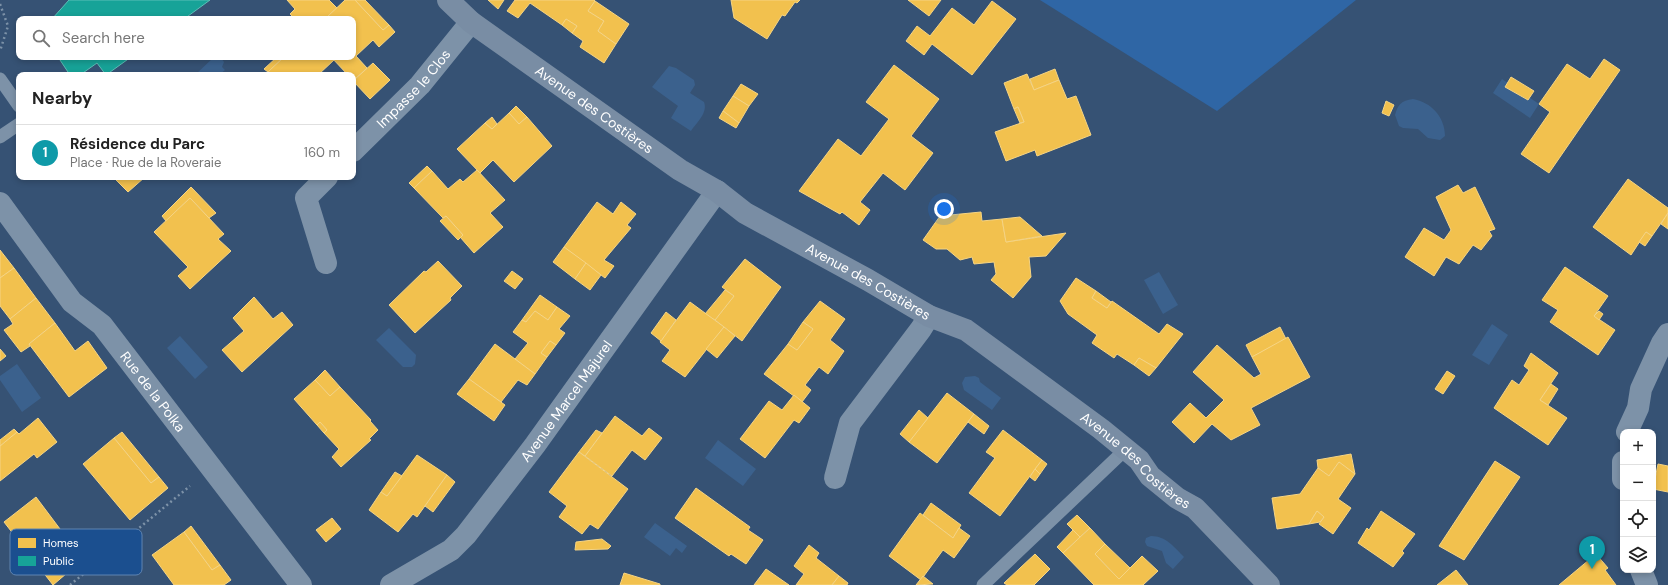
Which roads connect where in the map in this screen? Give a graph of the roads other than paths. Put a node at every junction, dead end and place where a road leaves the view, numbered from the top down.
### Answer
1 (448, 0) edge
2 (471, 22) junction
3 (0, 79) edge
4 (16, 102) edge
5 (16, 126) edge
6 (0, 138) edge
7 (356, 148) edge
8 (324, 180) edge
9 (716, 191) junction
10 (0, 203) edge
11 (326, 263) dead end
12 (929, 316) junction
13 (1668, 334) edge
14 (1629, 429) edge
15 (1126, 449) junction
16 (835, 478) dead end
17 (1642, 573) edge
18 (301, 585) edge
19 (391, 585) edge
20 (983, 585) edge
21 (1269, 585) edge
22 (1647, 585) edge

1 - 2 street, Avenue des Costières
2 - 7 street, Impasse le Clos
2 - 9 street, Avenue des Costières
3 - 4 lane
5 - 6 lane
8 - 11 street
9 - 12 street, Avenue des Costières
9 - 19 street, Avenue Marcel Majurel
10 - 18 street, Rue de la Polka
12 - 15 street, Avenue des Costières
12 - 16 street
13 - 14 street
15 - 20 lane
15 - 21 street, Avenue des Costières
17 - 22 street

